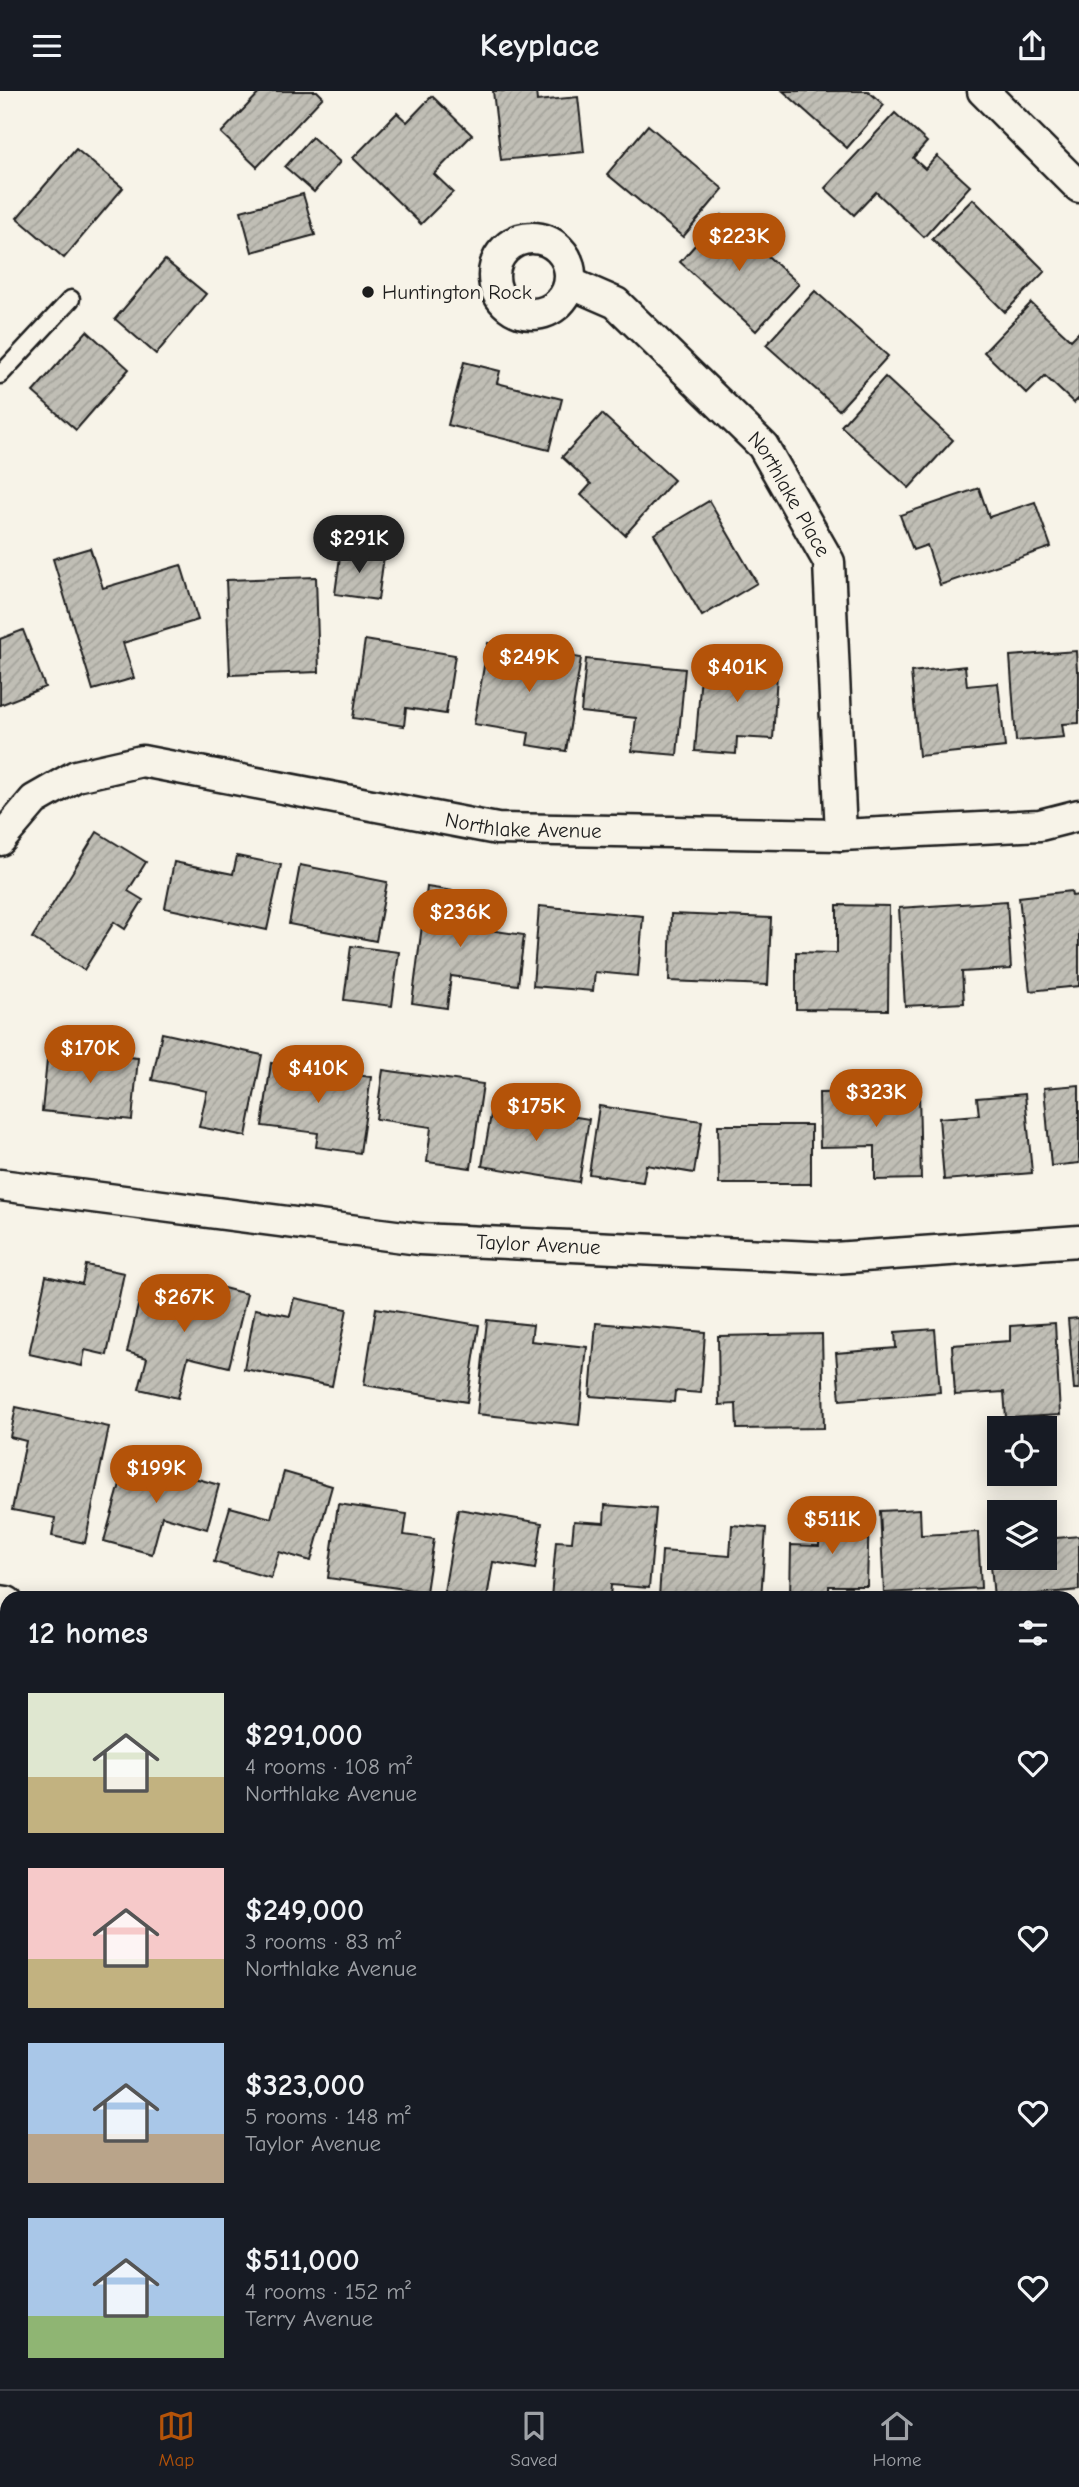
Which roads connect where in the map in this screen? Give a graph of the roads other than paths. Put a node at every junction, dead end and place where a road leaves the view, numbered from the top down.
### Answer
1 (984, 91) edge
2 (1079, 187) edge
3 (570, 283) dead end
4 (71, 299) dead end
5 (0, 375) edge
6 (1079, 815) edge
7 (841, 835) junction
8 (0, 840) edge
9 (0, 1185) edge
10 (1079, 1241) edge

1 - 2 street
3 - 7 street, Northlake Place
4 - 5 lane
6 - 7 street, Northlake Avenue
7 - 8 street, Northlake Avenue
9 - 10 street, Taylor Avenue

